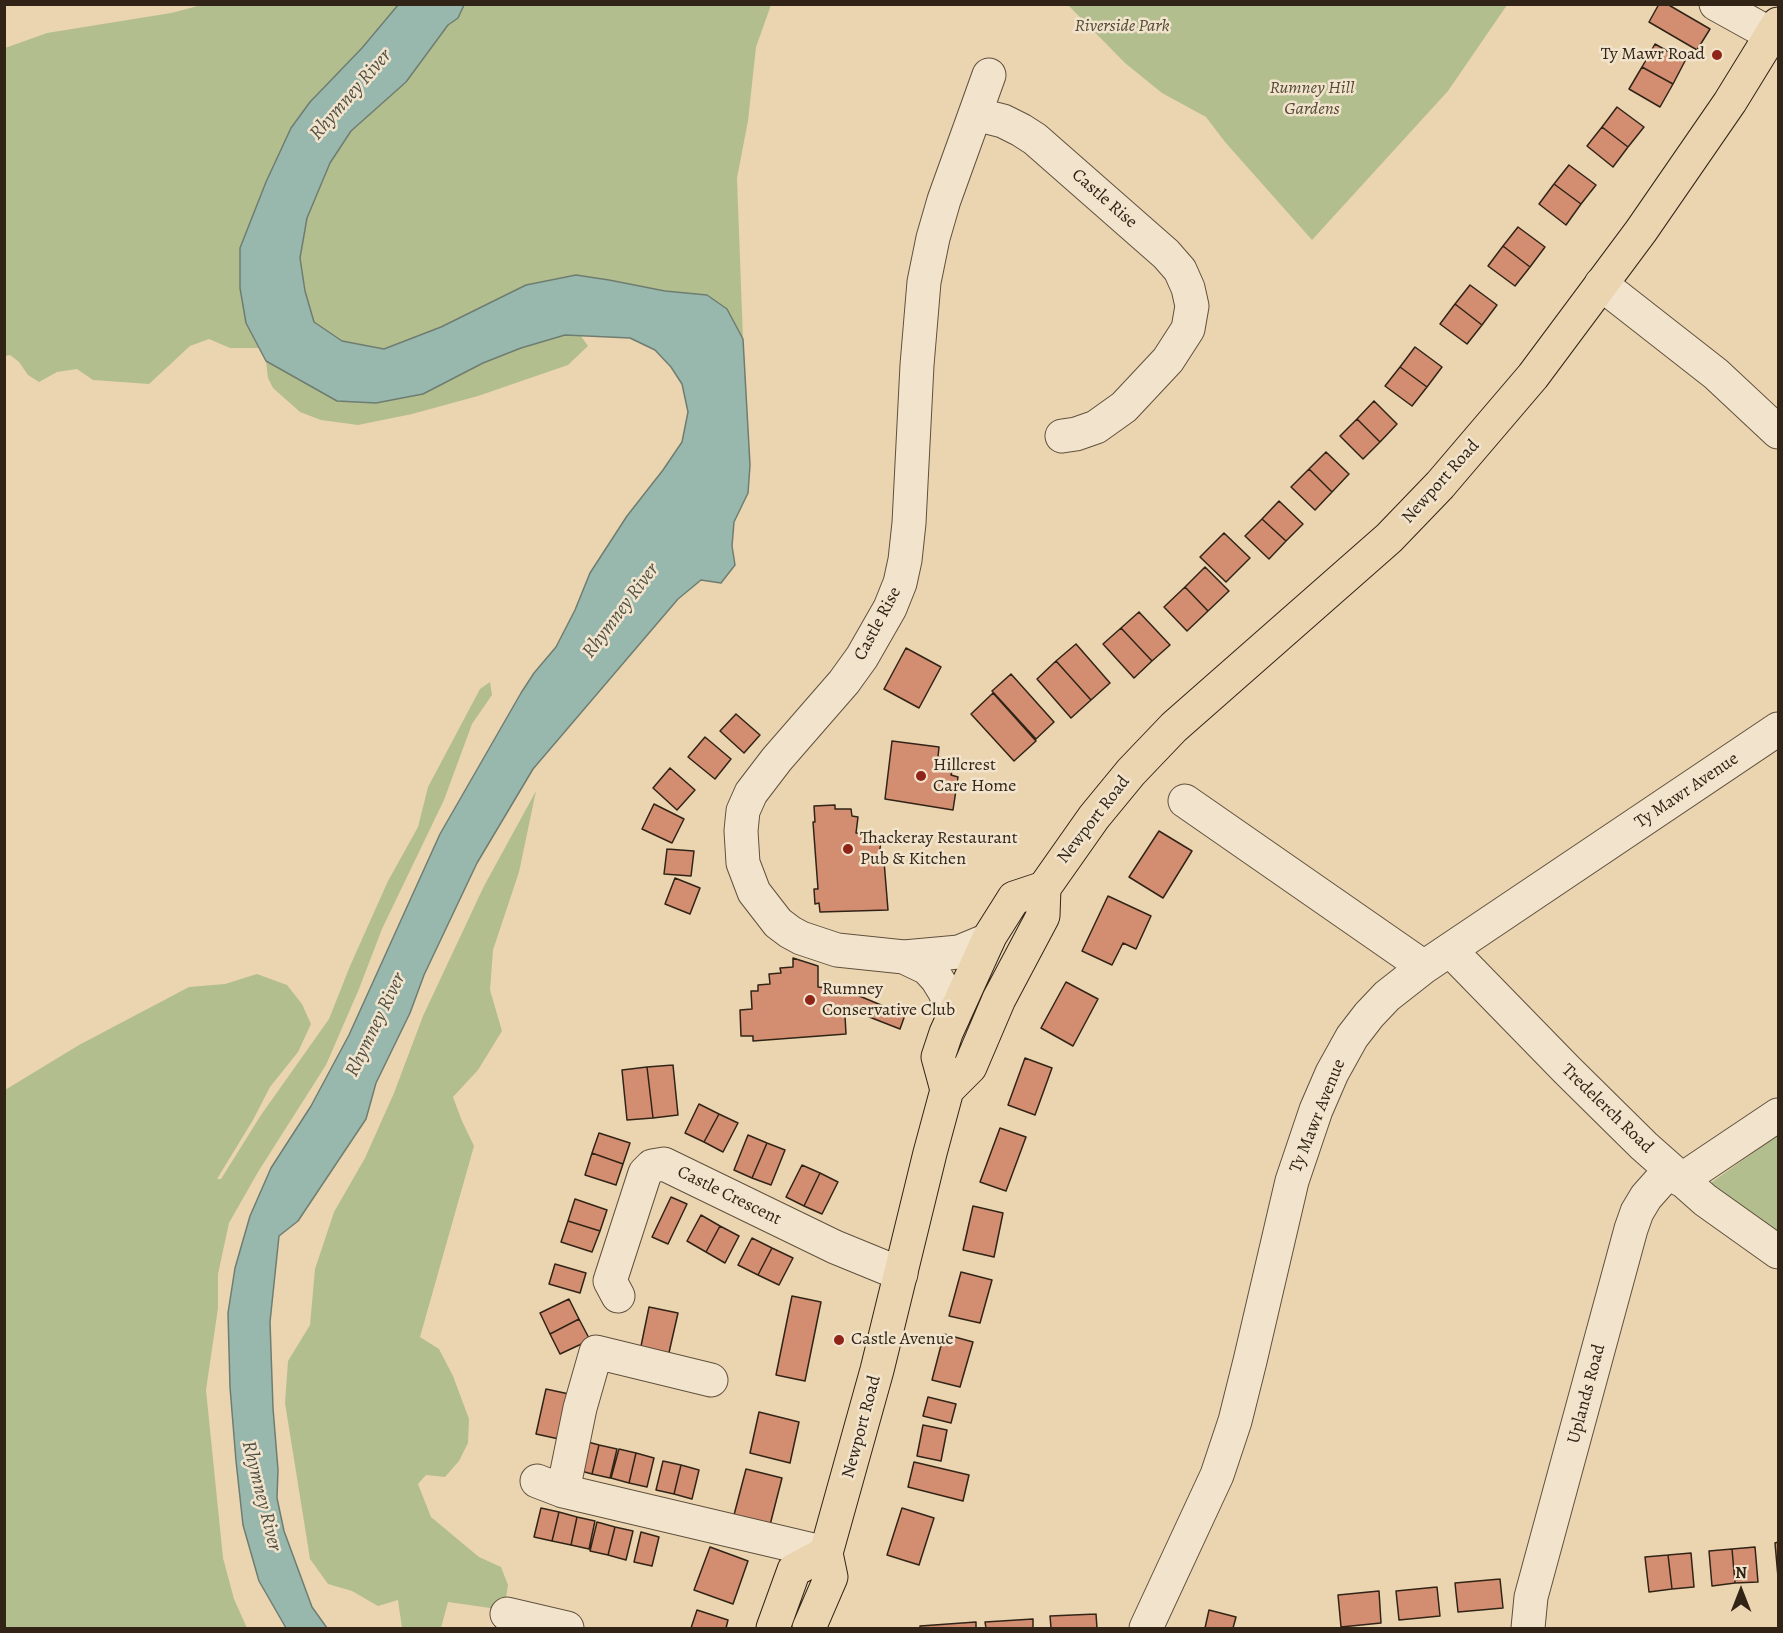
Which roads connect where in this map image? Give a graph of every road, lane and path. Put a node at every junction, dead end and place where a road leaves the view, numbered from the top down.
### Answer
1 (1716, 4) edge
2 (1775, 30) edge
3 (989, 75) dead end
4 (975, 114) junction
5 (1601, 284) junction
6 (1779, 432) edge
7 (1062, 436) dead end
8 (1779, 729) edge
9 (1185, 801) dead end
10 (1044, 888) junction
11 (988, 940) junction
12 (904, 957) junction
13 (1437, 958) junction
14 (953, 1017) junction
15 (947, 1090) junction
16 (1779, 1115) edge
17 (1676, 1175) junction
18 (1779, 1252) edge
19 (901, 1274) junction
20 (618, 1296) dead end
21 (711, 1380) dead end
22 (826, 1553) junction
23 (507, 1614) dead end
24 (567, 1629) edge
25 (773, 1629) edge
26 (809, 1629) edge
27 (1146, 1629) edge
28 (1528, 1629) edge

1 - 2 street
2 - 5 main road, Newport Road
3 - 4 street, Castle Rise
4 - 7 street, Castle Rise
4 - 12 street, Castle Rise
5 - 6 street
5 - 10 main road, Newport Road
8 - 13 street, Ty Mawr Avenue
9 - 13 street, Tredelerch Road
10 - 11 main road
10 - 15 main road, Newport Road
11 - 12 street, Castle Rise
11 - 14 main road
12 - 14 street, Castle Rise
13 - 17 street, Tredelerch Road
13 - 27 street, Ty Mawr Avenue
14 - 15 main road
15 - 19 main road, Newport Road
16 - 17 street, Uplands Road
17 - 18 street, Tredelerch Road
17 - 28 street, Uplands Road
19 - 20 street, Castle Crescent
19 - 22 main road, Newport Road
21 - 22 street
22 - 25 main road
22 - 26 main road, Newport Road
23 - 24 street

